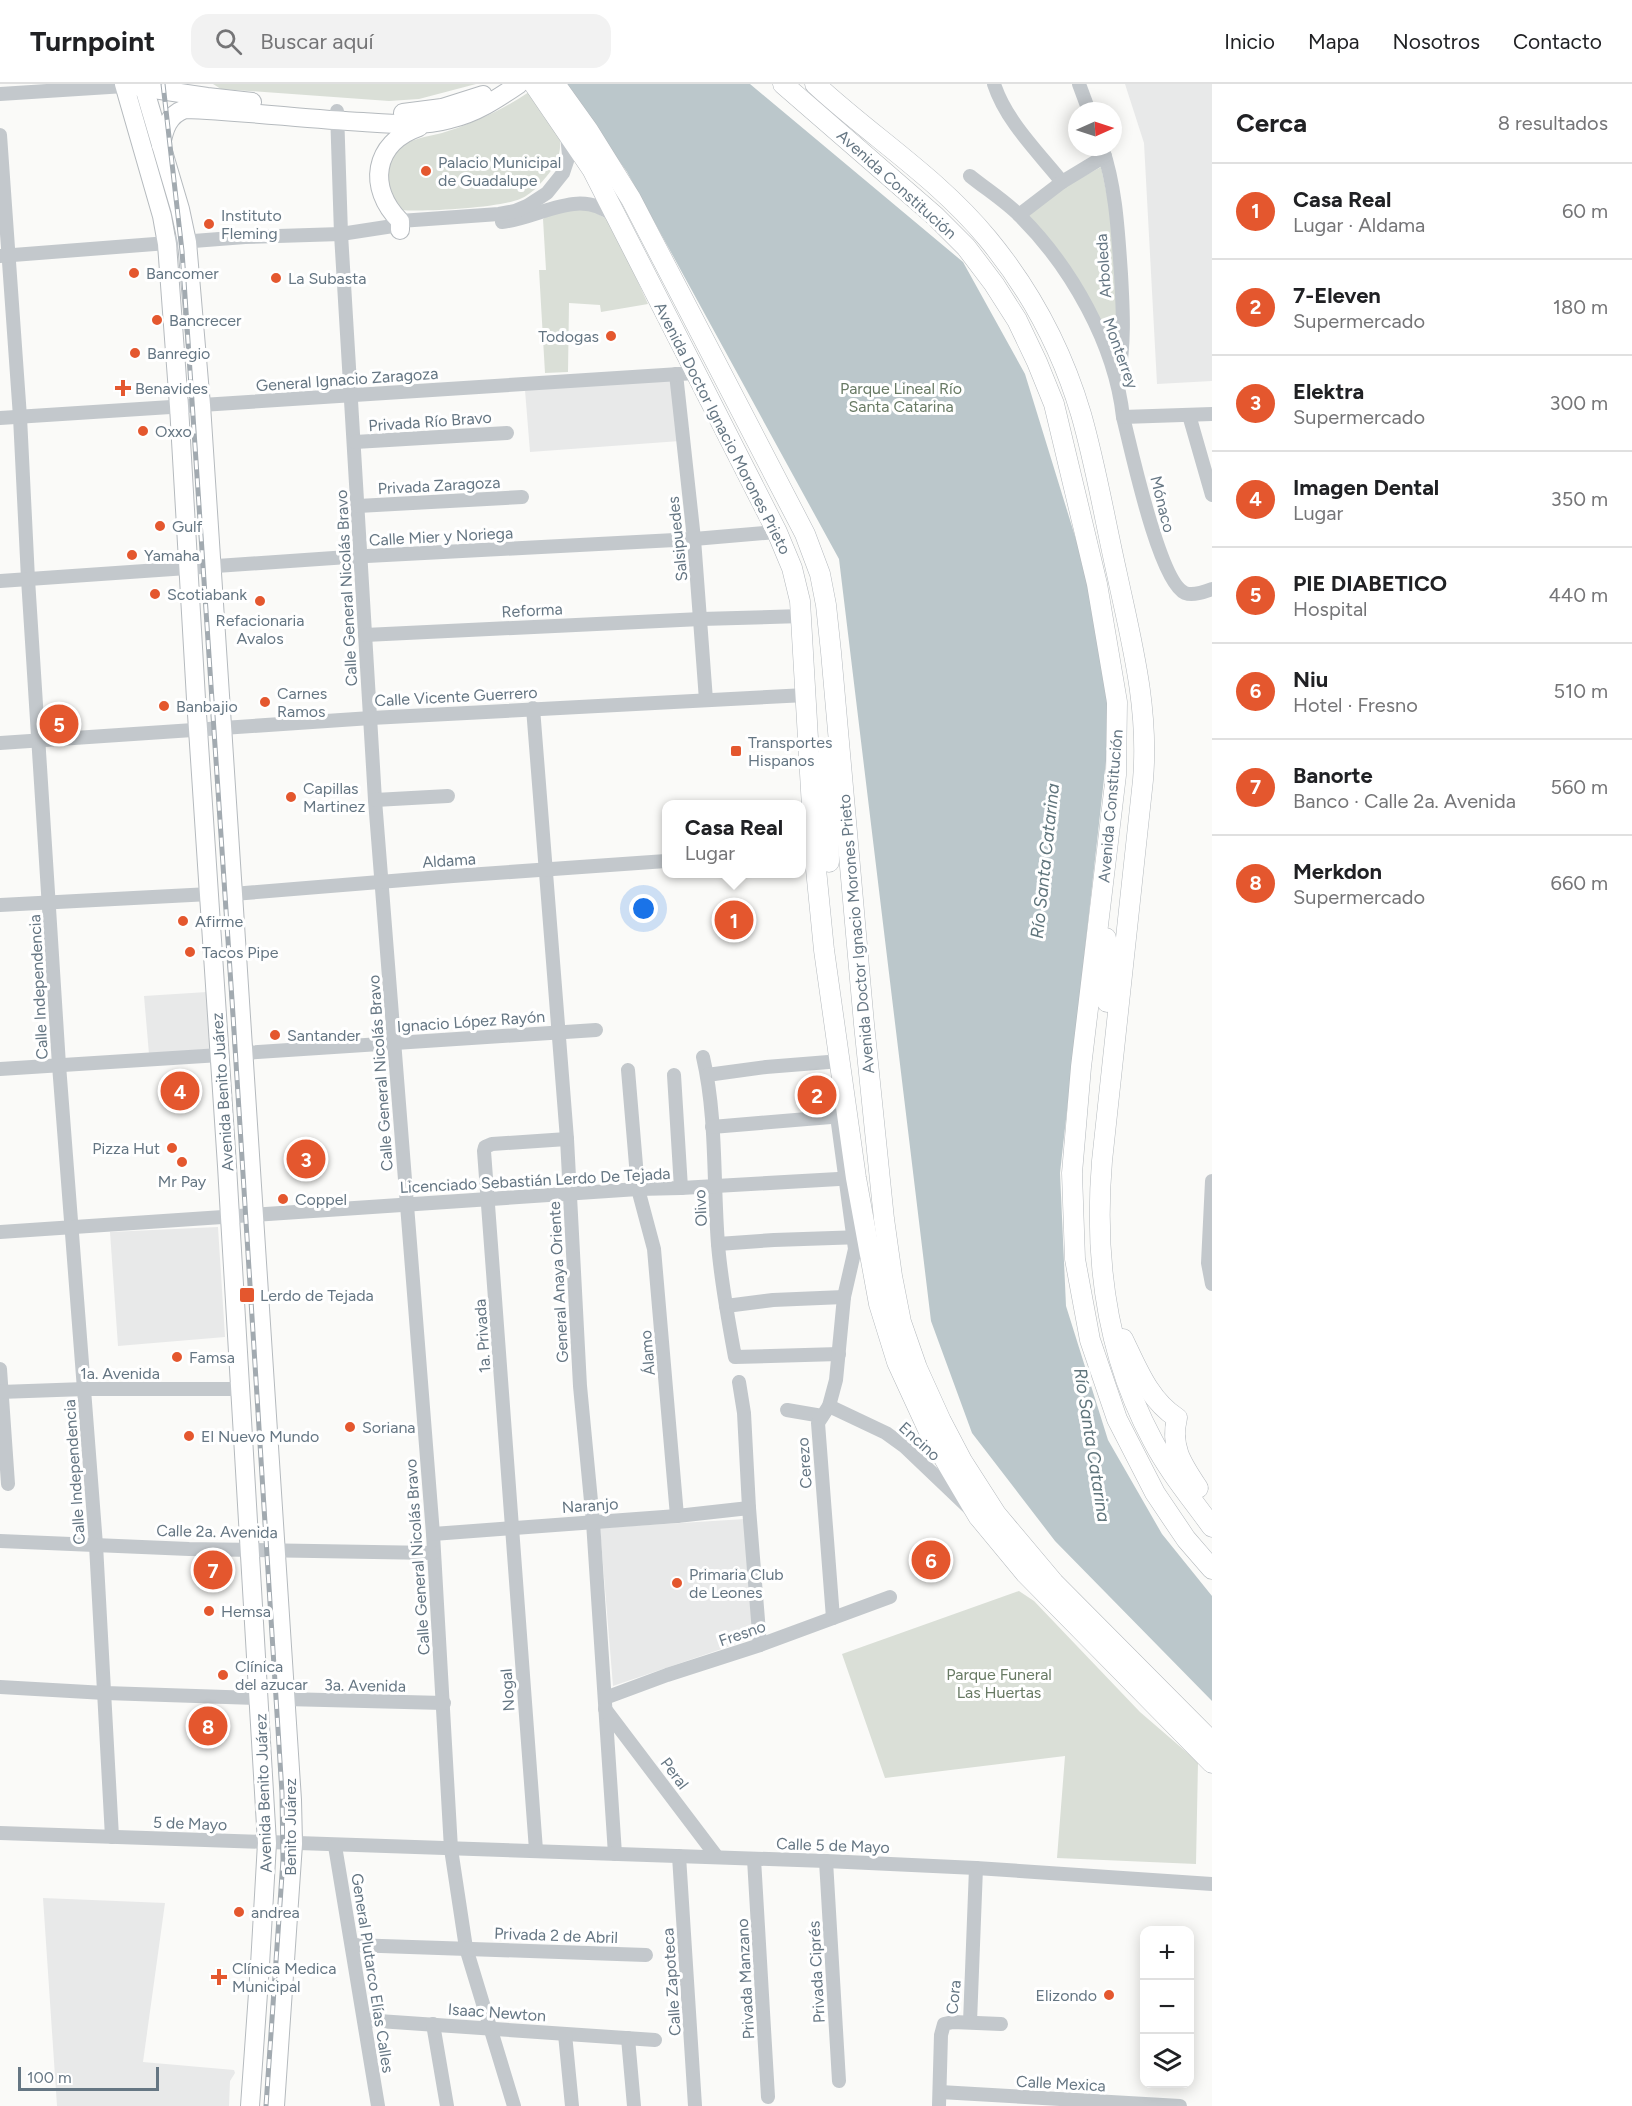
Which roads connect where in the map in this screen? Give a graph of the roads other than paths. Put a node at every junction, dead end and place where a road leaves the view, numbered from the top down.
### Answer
1 (519, 84) edge
2 (534, 84) edge
3 (555, 84) edge
4 (783, 84) edge
5 (815, 84) edge
6 (831, 84) edge
7 (994, 84) edge
8 (1079, 84) edge
9 (177, 88) edge
10 (137, 89) edge
11 (493, 93) edge
12 (0, 94) edge
13 (1086, 102) edge
14 (843, 109) junction
15 (336, 116) junction
16 (135, 121) junction
17 (429, 123) junction
18 (566, 130) junction
19 (0, 135) edge
20 (160, 147) junction
21 (1098, 156) edge
22 (1104, 156) edge
23 (970, 176) dead end
24 (1062, 182) junction
25 (1019, 215) junction
26 (618, 220) junction
27 (398, 226) junction
28 (341, 234) junction
29 (187, 242) junction
30 (166, 244) junction
31 (5, 255) edge
32 (686, 374) junction
33 (1117, 384) junction
34 (351, 395) junction
35 (201, 405) junction
36 (179, 406) junction
37 (1212, 414) edge
38 (1189, 415) junction
39 (20, 417) junction
40 (1123, 417) junction
41 (0, 418) edge
42 (507, 433) dead end
43 (354, 442) junction
44 (1212, 495) edge
45 (522, 498) dead end
46 (358, 506) junction
47 (777, 532) junction
48 (694, 539) junction
49 (361, 557) junction
50 (211, 567) junction
51 (188, 569) junction
52 (28, 579) junction
53 (0, 581) edge
54 (1211, 590) edge
55 (802, 616) junction
56 (701, 619) junction
57 (365, 635) junction
58 (831, 652) junction
59 (806, 695) junction
60 (706, 700) junction
61 (533, 708) junction
62 (371, 718) junction
63 (222, 729) junction
64 (198, 730) junction
65 (40, 740) junction
66 (0, 743) edge
67 (448, 796) dead end
68 (375, 800) junction
69 (808, 850) edge
70 (662, 861) edge
71 (546, 870) junction
72 (382, 881) junction
73 (1103, 890) junction
74 (210, 894) junction
75 (233, 894) junction
76 (50, 902) junction
77 (0, 905) edge
78 (596, 1029) dead end
79 (558, 1032) junction
80 (837, 1038) junction
81 (395, 1042) junction
82 (243, 1053) junction
83 (220, 1055) junction
84 (703, 1057) dead end
85 (841, 1061) junction
86 (59, 1065) junction
87 (0, 1069) edge
88 (628, 1070) dead end
89 (674, 1075) dead end
90 (707, 1075) junction
91 (1109, 1082) junction
92 (843, 1116) junction
93 (712, 1127) junction
94 (567, 1139) junction
95 (851, 1178) junction
96 (1212, 1181) edge
97 (715, 1186) junction
98 (681, 1188) junction
99 (638, 1189) junction
100 (570, 1194) junction
101 (488, 1199) junction
102 (407, 1205) junction
103 (254, 1214) junction
104 (229, 1217) junction
105 (70, 1227) junction
106 (0, 1232) edge
107 (861, 1238) junction
108 (718, 1244) junction
109 (1212, 1284) edge
110 (844, 1297) junction
111 (726, 1306) junction
112 (1107, 1311) junction
113 (839, 1354) junction
114 (0, 1369) edge
115 (739, 1382) dead end
116 (85, 1389) junction
117 (240, 1389) junction
118 (1, 1392) edge
119 (787, 1410) dead end
120 (826, 1411) junction
121 (8, 1484) dead end
122 (749, 1508) junction
123 (1212, 1511) edge
124 (677, 1516) junction
125 (978, 1516) junction
126 (592, 1522) junction
127 (511, 1527) junction
128 (1212, 1527) edge
129 (433, 1534) junction
130 (0, 1541) edge
131 (96, 1545) junction
132 (249, 1549) junction
133 (275, 1549) junction
134 (433, 1553) junction
135 (1212, 1569) edge
136 (890, 1597) dead end
137 (833, 1618) junction
138 (760, 1645) junction
139 (0, 1687) edge
140 (105, 1693) junction
141 (259, 1698) junction
142 (285, 1699) junction
143 (444, 1703) junction
144 (605, 1703) junction
145 (1212, 1742) edge
146 (1212, 1762) edge
147 (0, 1833) edge
148 (112, 1837) junction
149 (267, 1843) junction
150 (293, 1844) junction
151 (335, 1846) junction
152 (451, 1850) junction
153 (536, 1850) junction
154 (615, 1854) junction
155 (679, 1856) junction
156 (717, 1857) junction
157 (754, 1859) junction
158 (826, 1861) junction
159 (976, 1868) junction
160 (1212, 1884) edge
161 (352, 1946) junction
162 (466, 1948) junction
163 (646, 1955) dead end
164 (261, 1965) junction
165 (284, 1966) junction
166 (364, 2020) junction
167 (970, 2022) junction
168 (433, 2024) junction
169 (1001, 2024) dead end
170 (489, 2028) junction
171 (565, 2034) junction
172 (628, 2038) junction
173 (655, 2040) dead end
174 (839, 2081) dead end
175 (768, 2097) dead end
176 (940, 2099) edge
177 (1019, 2102) edge
178 (1098, 2104) edge
179 (250, 2106) edge
180 (275, 2106) edge
181 (378, 2106) edge
182 (447, 2106) edge
183 (514, 2106) edge
184 (572, 2106) edge
185 (634, 2106) edge
186 (695, 2106) edge
187 (1172, 2106) edge
188 (1180, 2106) edge

1 - 11 main road
2 - 18 highway, Avenida Doctor Ignacio Morones Prieto
3 - 58 highway, Avenida Doctor Ignacio Morones Prieto
4 - 73 highway, Avenida Constitución
5 - 14 highway, Avenida Constitución
6 - 14 highway
7 - 24 street
8 - 13 street
9 - 10 main road
9 - 15 main road
10 - 12 street
10 - 16 main road
10 - 16 main road, Avenida Benito Juárez
10 - 20 main road, Avenida Benito Juárez
11 - 15 main road
11 - 17 main road
14 - 91 highway, Avenida Constitución
15 - 17 main road
15 - 20 main road
15 - 28 street, Calle General Nicolás Bravo
16 - 30 main road, Avenida Benito Juárez
17 - 27 main road
18 - 26 highway, Avenida Doctor Ignacio Morones Prieto
18 - 27 street
19 - 31 street, Calle Independencia
20 - 29 main road, Avenida Benito Juárez
21 - 24 street
22 - 33 street, Arboleda
23 - 25 street, Monterrey
24 - 25 street
25 - 33 street, Monterrey
26 - 27 street
26 - 32 highway, Avenida Doctor Ignacio Morones Prieto
27 - 28 street
28 - 29 street
28 - 34 street, Calle General Nicolás Bravo
29 - 30 street
29 - 35 main road, Avenida Benito Juárez
30 - 31 street
30 - 36 main road, Avenida Benito Juárez
31 - 39 street, Calle Independencia
32 - 34 street, General Ignacio Zaragoza
32 - 47 highway, Avenida Doctor Ignacio Morones Prieto
32 - 48 street, Salsipuedes
33 - 40 street, Monterrey
34 - 35 street, General Ignacio Zaragoza
34 - 43 street, Calle General Nicolás Bravo
35 - 36 street, General Ignacio Zaragoza
35 - 50 main road, Avenida Benito Juárez
36 - 39 street, General Ignacio Zaragoza
36 - 51 main road, Avenida Benito Juárez
37 - 38 street
38 - 40 street
38 - 44 street
39 - 41 street, General Ignacio Zaragoza
39 - 52 street, Calle Independencia
40 - 54 street, Mónaco
42 - 43 street, Privada Río Bravo
43 - 46 street, Calle General Nicolás Bravo
45 - 46 street, Privada Zaragoza
46 - 49 street, Calle General Nicolás Bravo
47 - 48 street, Calle Mier y Noriega
47 - 55 highway, Avenida Doctor Ignacio Morones Prieto
48 - 49 street, Calle Mier y Noriega
48 - 56 street, Salsipuedes
49 - 50 street, Calle Mier y Noriega
49 - 57 street, Calle General Nicolás Bravo
50 - 51 street, Calle Mier y Noriega
50 - 63 main road, Avenida Benito Juárez
51 - 52 street, Calle Mier y Noriega
51 - 64 main road, Avenida Benito Juárez
52 - 53 street, Calle Mier y Noriega
52 - 65 street, Calle Independencia
55 - 56 street, Reforma
55 - 59 highway, Avenida Doctor Ignacio Morones Prieto
56 - 57 street, Reforma
56 - 60 street, Salsipuedes
57 - 62 street, Calle General Nicolás Bravo
58 - 80 highway
58 - 145 highway, Avenida Doctor Ignacio Morones Prieto
59 - 60 street, Calle Vicente Guerrero
59 - 69 highway, Avenida Doctor Ignacio Morones Prieto
60 - 61 street, Calle Vicente Guerrero
61 - 62 street, Calle Vicente Guerrero
61 - 71 street, General Anaya Oriente
62 - 63 street, Calle Vicente Guerrero
62 - 68 street, Calle General Nicolás Bravo
63 - 64 street, Calle Vicente Guerrero
63 - 75 main road, Avenida Benito Juárez
64 - 65 street, Calle Vicente Guerrero
64 - 74 main road, Avenida Benito Juárez
65 - 66 street, Calle Vicente Guerrero
65 - 76 street, Calle Independencia
67 - 68 street
68 - 72 street, Calle General Nicolás Bravo
69 - 80 highway, Avenida Doctor Ignacio Morones Prieto
70 - 71 street, Aldama
71 - 72 street, Aldama
71 - 79 street, General Anaya Oriente
72 - 75 street, Aldama
72 - 81 street, Calle General Nicolás Bravo
73 - 91 highway
73 - 135 highway, Avenida Constitución
74 - 76 street
74 - 83 main road, Avenida Benito Juárez
75 - 82 main road, Avenida Benito Juárez
76 - 77 street
76 - 86 street, Calle Independencia
78 - 79 street, Ignacio López Rayón
79 - 81 street, Ignacio López Rayón
79 - 94 street, General Anaya Oriente
80 - 85 highway, Avenida Doctor Ignacio Morones Prieto
81 - 82 street, Ignacio López Rayón
81 - 102 street, Calle General Nicolás Bravo
82 - 103 main road, Avenida Benito Juárez
83 - 86 street
83 - 104 main road, Avenida Benito Juárez
84 - 90 street, Olivo
85 - 90 street
85 - 92 highway, Avenida Doctor Ignacio Morones Prieto
86 - 87 street
86 - 105 street, Calle Independencia
88 - 99 street, Álamo
89 - 98 street
90 - 93 street, Olivo
91 - 112 highway, Avenida Constitución
92 - 93 street
92 - 95 highway, Avenida Doctor Ignacio Morones Prieto
93 - 97 street, Olivo
94 - 100 street, General Anaya Oriente
94 - 101 street, 1a. Privada
95 - 97 street, Licenciado Sebastián Lerdo De Tejada
95 - 107 highway, Avenida Doctor Ignacio Morones Prieto
96 - 109 street
97 - 98 street, Licenciado Sebastián Lerdo De Tejada
97 - 108 street, Olivo
98 - 99 street, Licenciado Sebastián Lerdo De Tejada
99 - 100 street, Licenciado Sebastián Lerdo De Tejada
99 - 124 street, Álamo
100 - 101 street, Licenciado Sebastián Lerdo De Tejada
100 - 126 street, General Anaya Oriente
101 - 102 street, Licenciado Sebastián Lerdo De Tejada
101 - 127 street, 1a. Privada
102 - 103 street, Licenciado Sebastián Lerdo De Tejada
102 - 129 street, Calle General Nicolás Bravo
103 - 104 street, Licenciado Sebastián Lerdo De Tejada
103 - 133 main road, Avenida Benito Juárez
104 - 105 street, Licenciado Sebastián Lerdo De Tejada
104 - 117 main road, Avenida Benito Juárez
105 - 106 street, Licenciado Sebastián Lerdo De Tejada
105 - 116 street, Calle Independencia
107 - 108 street
107 - 110 street, Cerezo
107 - 125 highway, Avenida Doctor Ignacio Morones Prieto
108 - 111 street, Olivo
110 - 111 street
110 - 113 street, Cerezo
111 - 113 street, Olivo
112 - 123 highway
112 - 128 highway, Avenida Constitución
113 - 120 street, Cerezo
114 - 118 street
115 - 122 street
116 - 117 street, 1a. Avenida
116 - 118 street, 1a. Avenida
116 - 131 street, Calle Independencia
117 - 132 main road, Avenida Benito Juárez
118 - 121 street
119 - 120 street, Encino
120 - 125 street, Encino
120 - 137 street, Cerezo
122 - 124 street, Naranjo
122 - 138 street
124 - 126 street, Naranjo
125 - 146 highway, Avenida Doctor Ignacio Morones Prieto
126 - 127 street, Naranjo
126 - 144 street, General Anaya Oriente
127 - 129 street, Naranjo
127 - 153 street, Nogal
129 - 134 street, Calle General Nicolás Bravo
130 - 131 street, Calle 2a. Avenida
131 - 132 street, Calle 2a. Avenida
131 - 140 street, Calle Independencia
132 - 133 street, Calle 2a. Avenida
132 - 141 main road, Avenida Benito Juárez
133 - 134 street, Calle 2a. Avenida
133 - 142 main road, Benito Juárez
134 - 143 street, Calle General Nicolás Bravo
136 - 137 street, Fresno
137 - 138 street, Fresno
138 - 144 street, Fresno
139 - 140 street
140 - 141 street
140 - 148 street, Calle Independencia
141 - 149 main road, Avenida Benito Juárez
142 - 143 street, 3a. Avenida
142 - 150 main road, Benito Juárez
143 - 152 street, Calle General Nicolás Bravo
144 - 154 street, General Anaya Oriente
144 - 156 street, Peral
147 - 148 street, 5 de Mayo
148 - 149 street, 5 de Mayo
149 - 150 street, 5 de Mayo
149 - 164 main road, Avenida Benito Juárez
150 - 151 street, 5 de Mayo
150 - 165 main road, Benito Juárez
151 - 152 street, 5 de Mayo
151 - 161 street, General Plutarco Elías Calles
152 - 153 street, Calle 5 de Mayo
152 - 162 street, Calle General Nicolás Bravo
153 - 154 street, Calle 5 de Mayo
154 - 155 street, Calle 5 de Mayo
155 - 156 street, Calle 5 de Mayo
155 - 186 street, Calle Zapoteca
156 - 157 street, Calle 5 de Mayo
157 - 158 street, Calle 5 de Mayo
157 - 175 street, Privada Manzano
158 - 159 street, Calle 5 de Mayo
158 - 174 street, Privada Ciprés
159 - 160 street, Calle 5 de Mayo
159 - 167 street, Cora
161 - 162 street, Privada 2 de Abril
161 - 166 street, General Plutarco Elías Calles
162 - 163 street, Privada 2 de Abril
162 - 170 street, Calle General Nicolás Bravo
164 - 165 main road
164 - 179 main road, Avenida Benito Juárez
165 - 180 main road, Benito Juárez
166 - 168 street, Isaac Newton
166 - 181 street, General Plutarco Elías Calles
167 - 169 street
167 - 176 street, Cora
168 - 170 street, Isaac Newton
168 - 182 street
170 - 171 street, Isaac Newton
170 - 183 street, Calle General Nicolás Bravo
171 - 172 street, Isaac Newton
171 - 184 street
172 - 173 street, Isaac Newton
172 - 185 street
176 - 177 street, Calle Mexica
177 - 178 street, Calle Mexica
178 - 187 street, Calle Mexica
187 - 188 street, Calle Mexica

